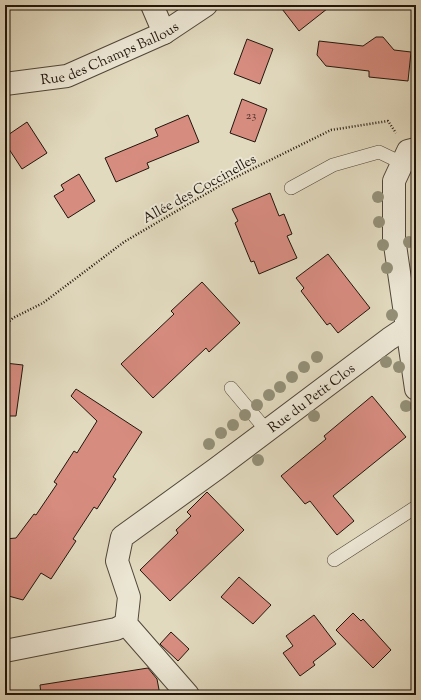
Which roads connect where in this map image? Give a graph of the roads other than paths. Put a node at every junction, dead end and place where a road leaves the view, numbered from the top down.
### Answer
1 (152, 5) edge
2 (206, 5) edge
3 (164, 33) junction
4 (5, 84) edge
5 (409, 154) edge
6 (291, 188) dead end
7 (407, 327) junction
8 (231, 388) dead end
9 (416, 389) edge
10 (267, 431) junction
11 (416, 507) edge
12 (334, 560) dead end
13 (126, 624) junction
14 (5, 651) edge
15 (188, 695) edge

1 - 3 street
2 - 3 street, Rue des Champs Ballous
3 - 4 street, Rue des Champs Ballous
5 - 6 lane
5 - 7 street
7 - 9 street
7 - 10 street, Rue du Petit Clos
8 - 10 lane
10 - 13 street, Rue du Petit Clos
11 - 12 lane
13 - 14 street
13 - 15 street

